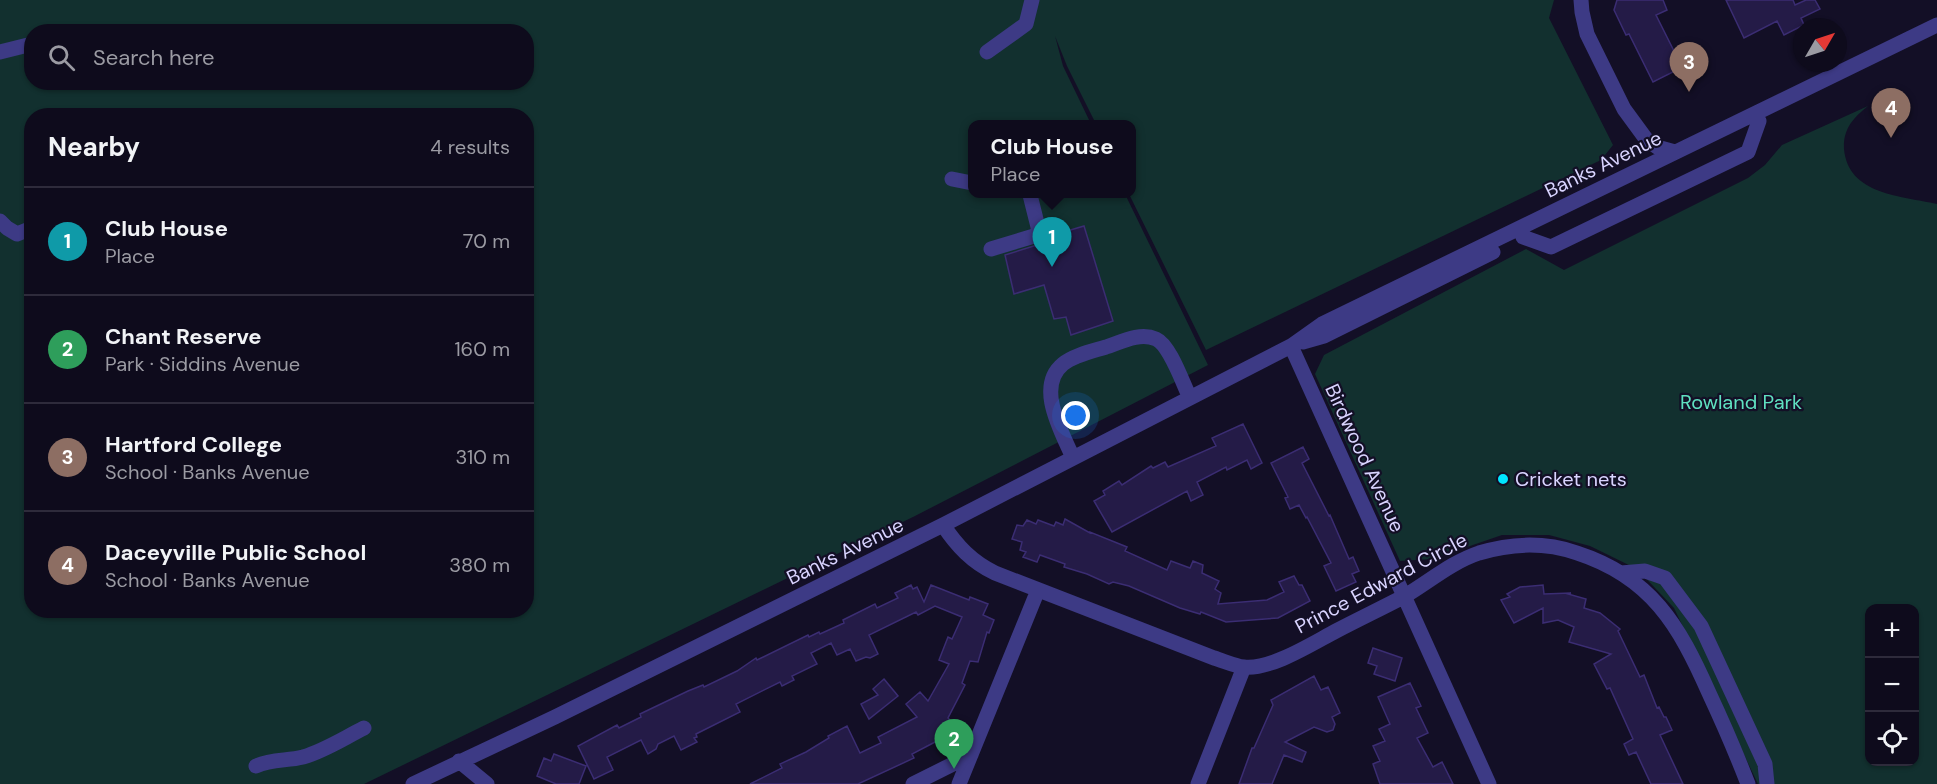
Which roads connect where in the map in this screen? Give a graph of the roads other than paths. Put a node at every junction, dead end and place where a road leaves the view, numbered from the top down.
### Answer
1 (1032, 0) edge
2 (1581, 0) edge
3 (1937, 25) edge
4 (1937, 34) edge
5 (24, 46) edge
6 (0, 52) edge
7 (987, 52) dead end
8 (1760, 121) junction
9 (1675, 152) junction
10 (952, 179) dead end
11 (968, 182) edge
12 (1031, 198) edge
13 (0, 221) edge
14 (24, 231) edge
15 (1522, 237) junction
16 (991, 249) dead end
17 (1291, 346) junction
18 (1190, 398) junction
19 (1073, 458) junction
20 (943, 525) junction
21 (1621, 573) junction
22 (1038, 590) junction
23 (1405, 596) junction
24 (1244, 667) junction
25 (364, 728) dead end
26 (971, 755) junction
27 (459, 761) junction
28 (256, 766) dead end
29 (440, 778) edge
30 (413, 784) edge
31 (487, 784) edge
32 (913, 784) edge
33 (959, 784) edge
34 (1198, 784) edge
35 (1489, 784) edge
36 (1748, 784) edge
37 (1767, 784) edge

1 - 7 street
2 - 9 street
3 - 9 street, Banks Avenue
4 - 8 street, Banks Avenue
5 - 6 street
8 - 15 street, Banks Avenue
8 - 15 street
9 - 17 street, Banks Avenue
10 - 11 street
12 - 16 street
13 - 14 street
15 - 17 street, Banks Avenue
17 - 18 street, Banks Avenue
17 - 23 street, Birdwood Avenue
18 - 19 street, Banks Avenue
18 - 19 street
19 - 20 street, Banks Avenue
20 - 22 street
20 - 27 street, Banks Avenue
21 - 23 street, Prince Edward Circle
21 - 36 street, Prince Edward Circle
21 - 37 street
22 - 24 street
22 - 26 street
23 - 24 street, Prince Edward Circle
23 - 35 street, Birdwood Avenue
24 - 34 street
25 - 28 street
26 - 32 street
26 - 33 street
27 - 29 street, Banks Avenue
27 - 31 street
29 - 30 street, Banks Avenue

